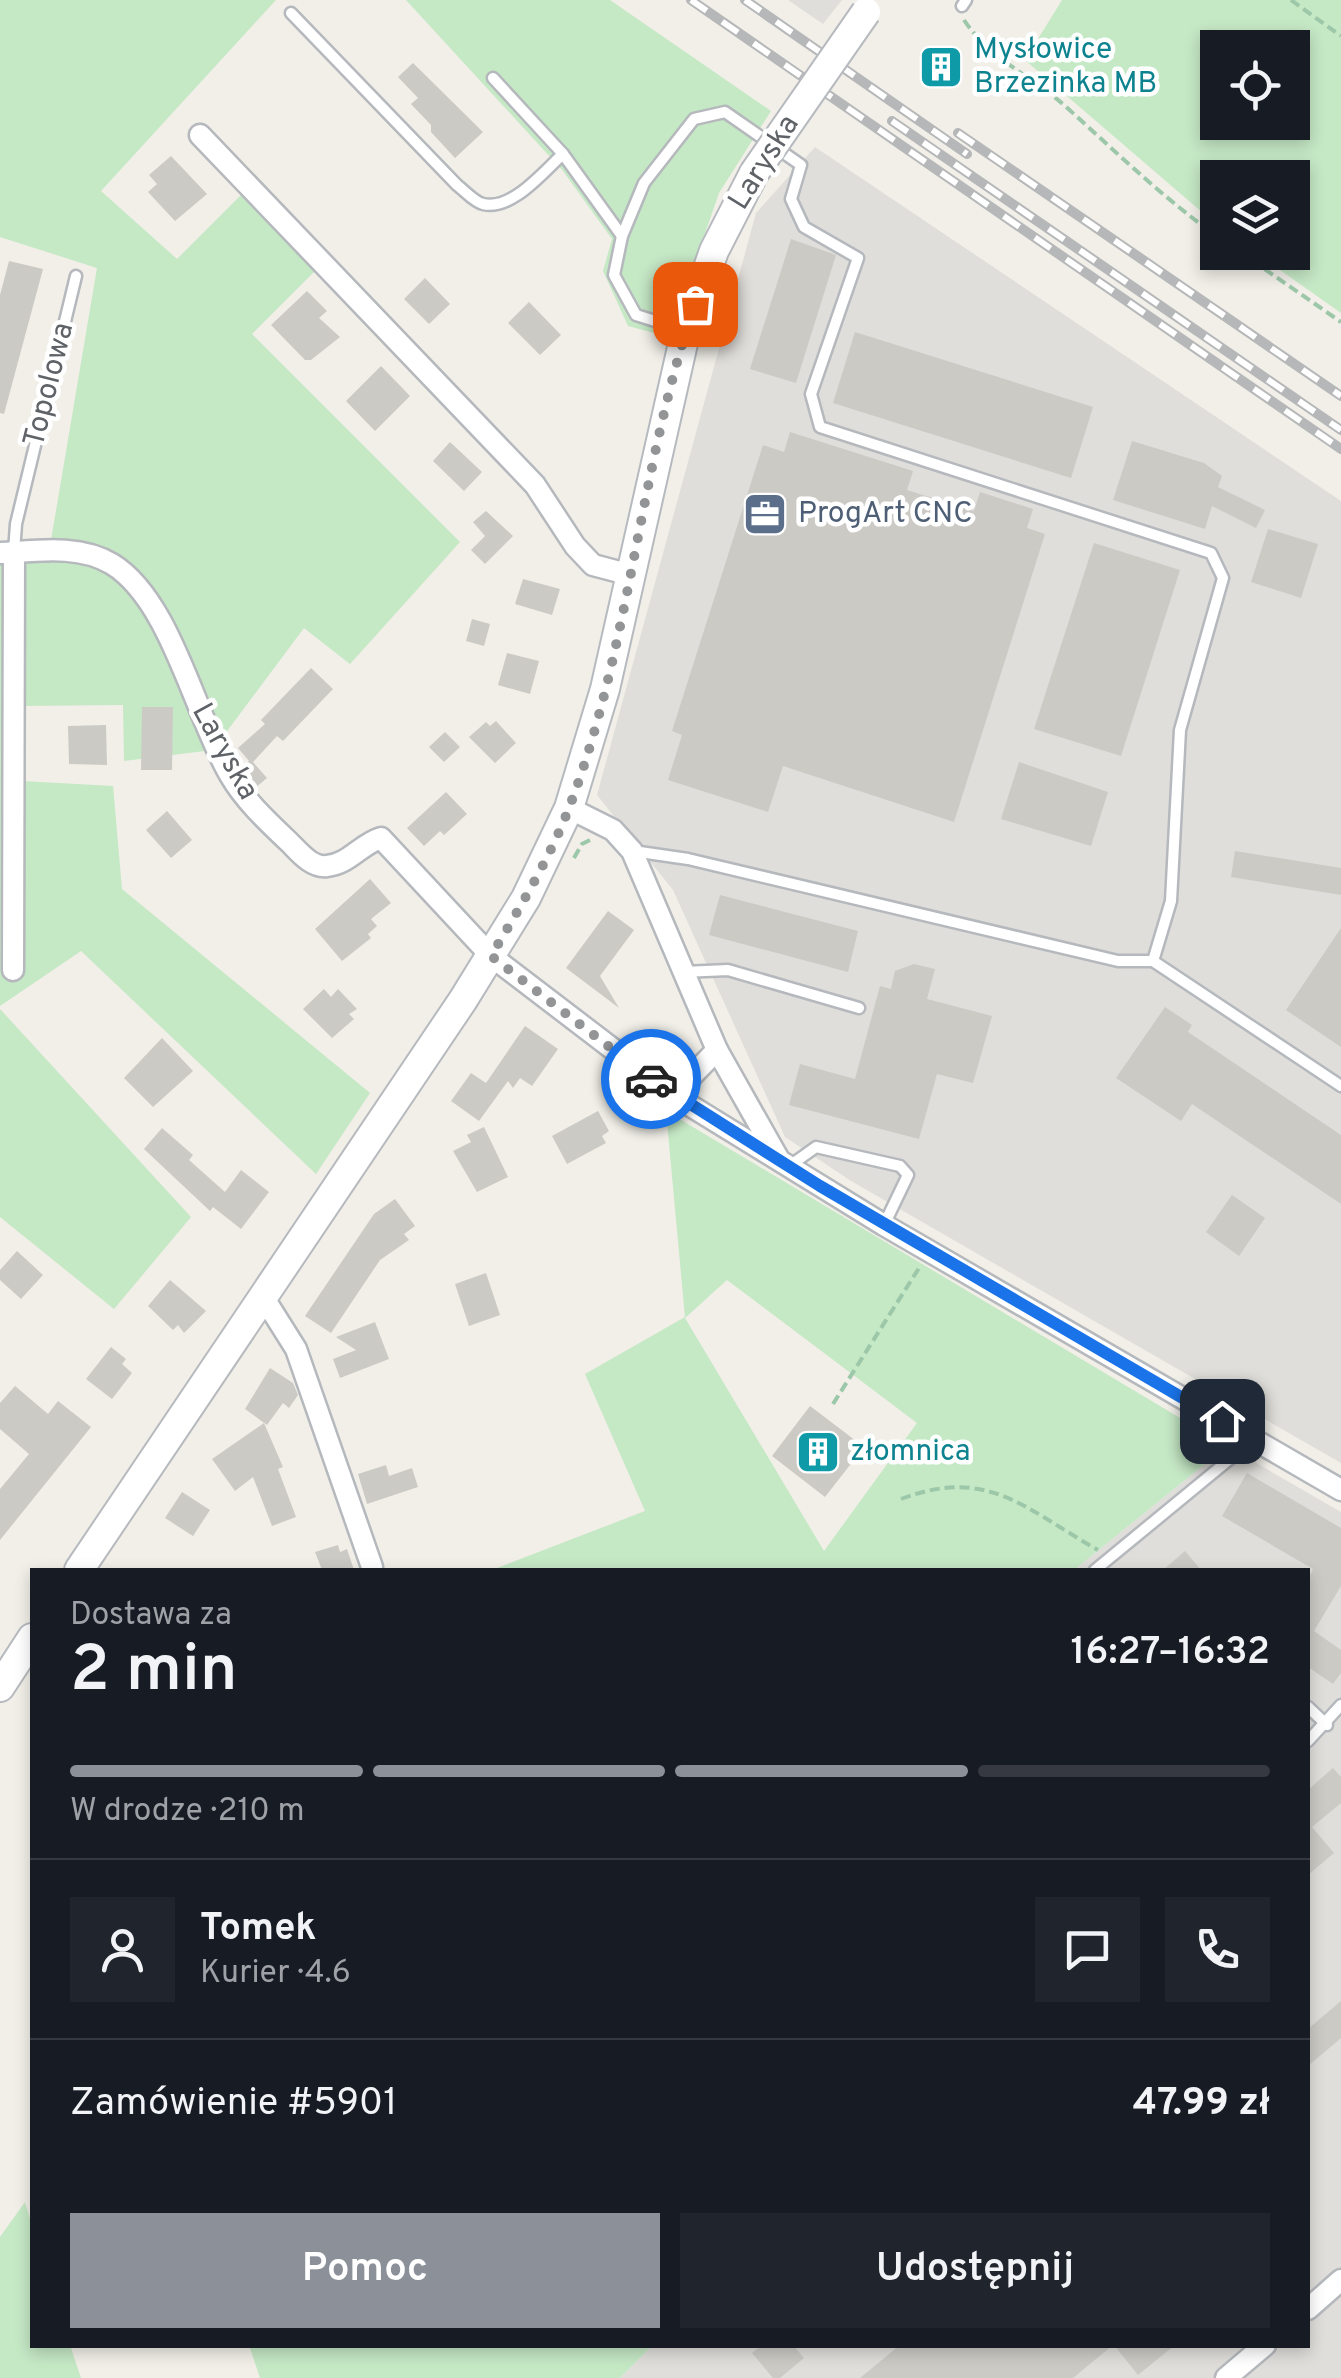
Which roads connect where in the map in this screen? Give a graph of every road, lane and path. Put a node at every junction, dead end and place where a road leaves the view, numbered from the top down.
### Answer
1 (1291, 0) edge
2 (964, 3) edge
3 (870, 6) edge
4 (290, 13) dead end
5 (1341, 36) edge
6 (493, 78) dead end
7 (200, 136) dead end
8 (563, 154) junction
9 (1200, 223) edge
10 (622, 236) junction
11 (1266, 270) edge
12 (76, 276) dead end
13 (1341, 322) edge
14 (686, 330) junction
15 (7, 552) edge
16 (632, 574) junction
17 (569, 808) junction
18 (632, 850) junction
19 (491, 956) junction
20 (1153, 961) junction
21 (13, 970) dead end
22 (682, 972) junction
23 (859, 1008) dead end
24 (717, 1050) junction
25 (1341, 1086) edge
26 (673, 1095) junction
27 (784, 1165) junction
28 (884, 1224) junction
29 (929, 1251) junction
30 (262, 1295) junction
31 (833, 1404) dead end
32 (1254, 1440) junction
33 (1341, 1490) edge
34 (901, 1499) dead end
35 (1111, 1557) junction
36 (372, 1567) dead end
37 (80, 1568) edge
38 (1097, 1568) edge
39 (30, 1641) edge
40 (0, 1687) edge
41 (1341, 1705) edge
42 (1310, 1709) edge
43 (1327, 1725) junction
44 (1310, 1739) edge
45 (1341, 2280) edge
46 (1310, 2307) edge
47 (1261, 2348) edge
48 (1226, 2378) edge

1 - 5 path
2 - 9 path
3 - 14 street, Laryska, bridge
4 - 8 lane
6 - 8 lane
7 - 16 street
8 - 10 lane
10 - 14 lane
10 - 20 lane
11 - 13 path
12 - 15 lane, Topolowa
14 - 16 street, Laryska
15 - 19 street, Laryska
15 - 21 street, Topolowa
16 - 17 street, Laryska
17 - 18 street
17 - 19 street, Laryska
18 - 20 lane
18 - 22 street
19 - 26 street
19 - 30 street, Laryska
20 - 25 lane
22 - 23 lane
22 - 24 street
24 - 26 street
24 - 27 street
26 - 27 street
27 - 28 street
27 - 28 lane
28 - 29 street
29 - 31 path
29 - 32 street
30 - 36 street
30 - 37 street, Laryska
32 - 33 street
32 - 35 lane
34 - 35 path
35 - 38 lane
39 - 40 street
41 - 43 lane
42 - 43 lane
43 - 44 lane
45 - 46 street
47 - 48 street

